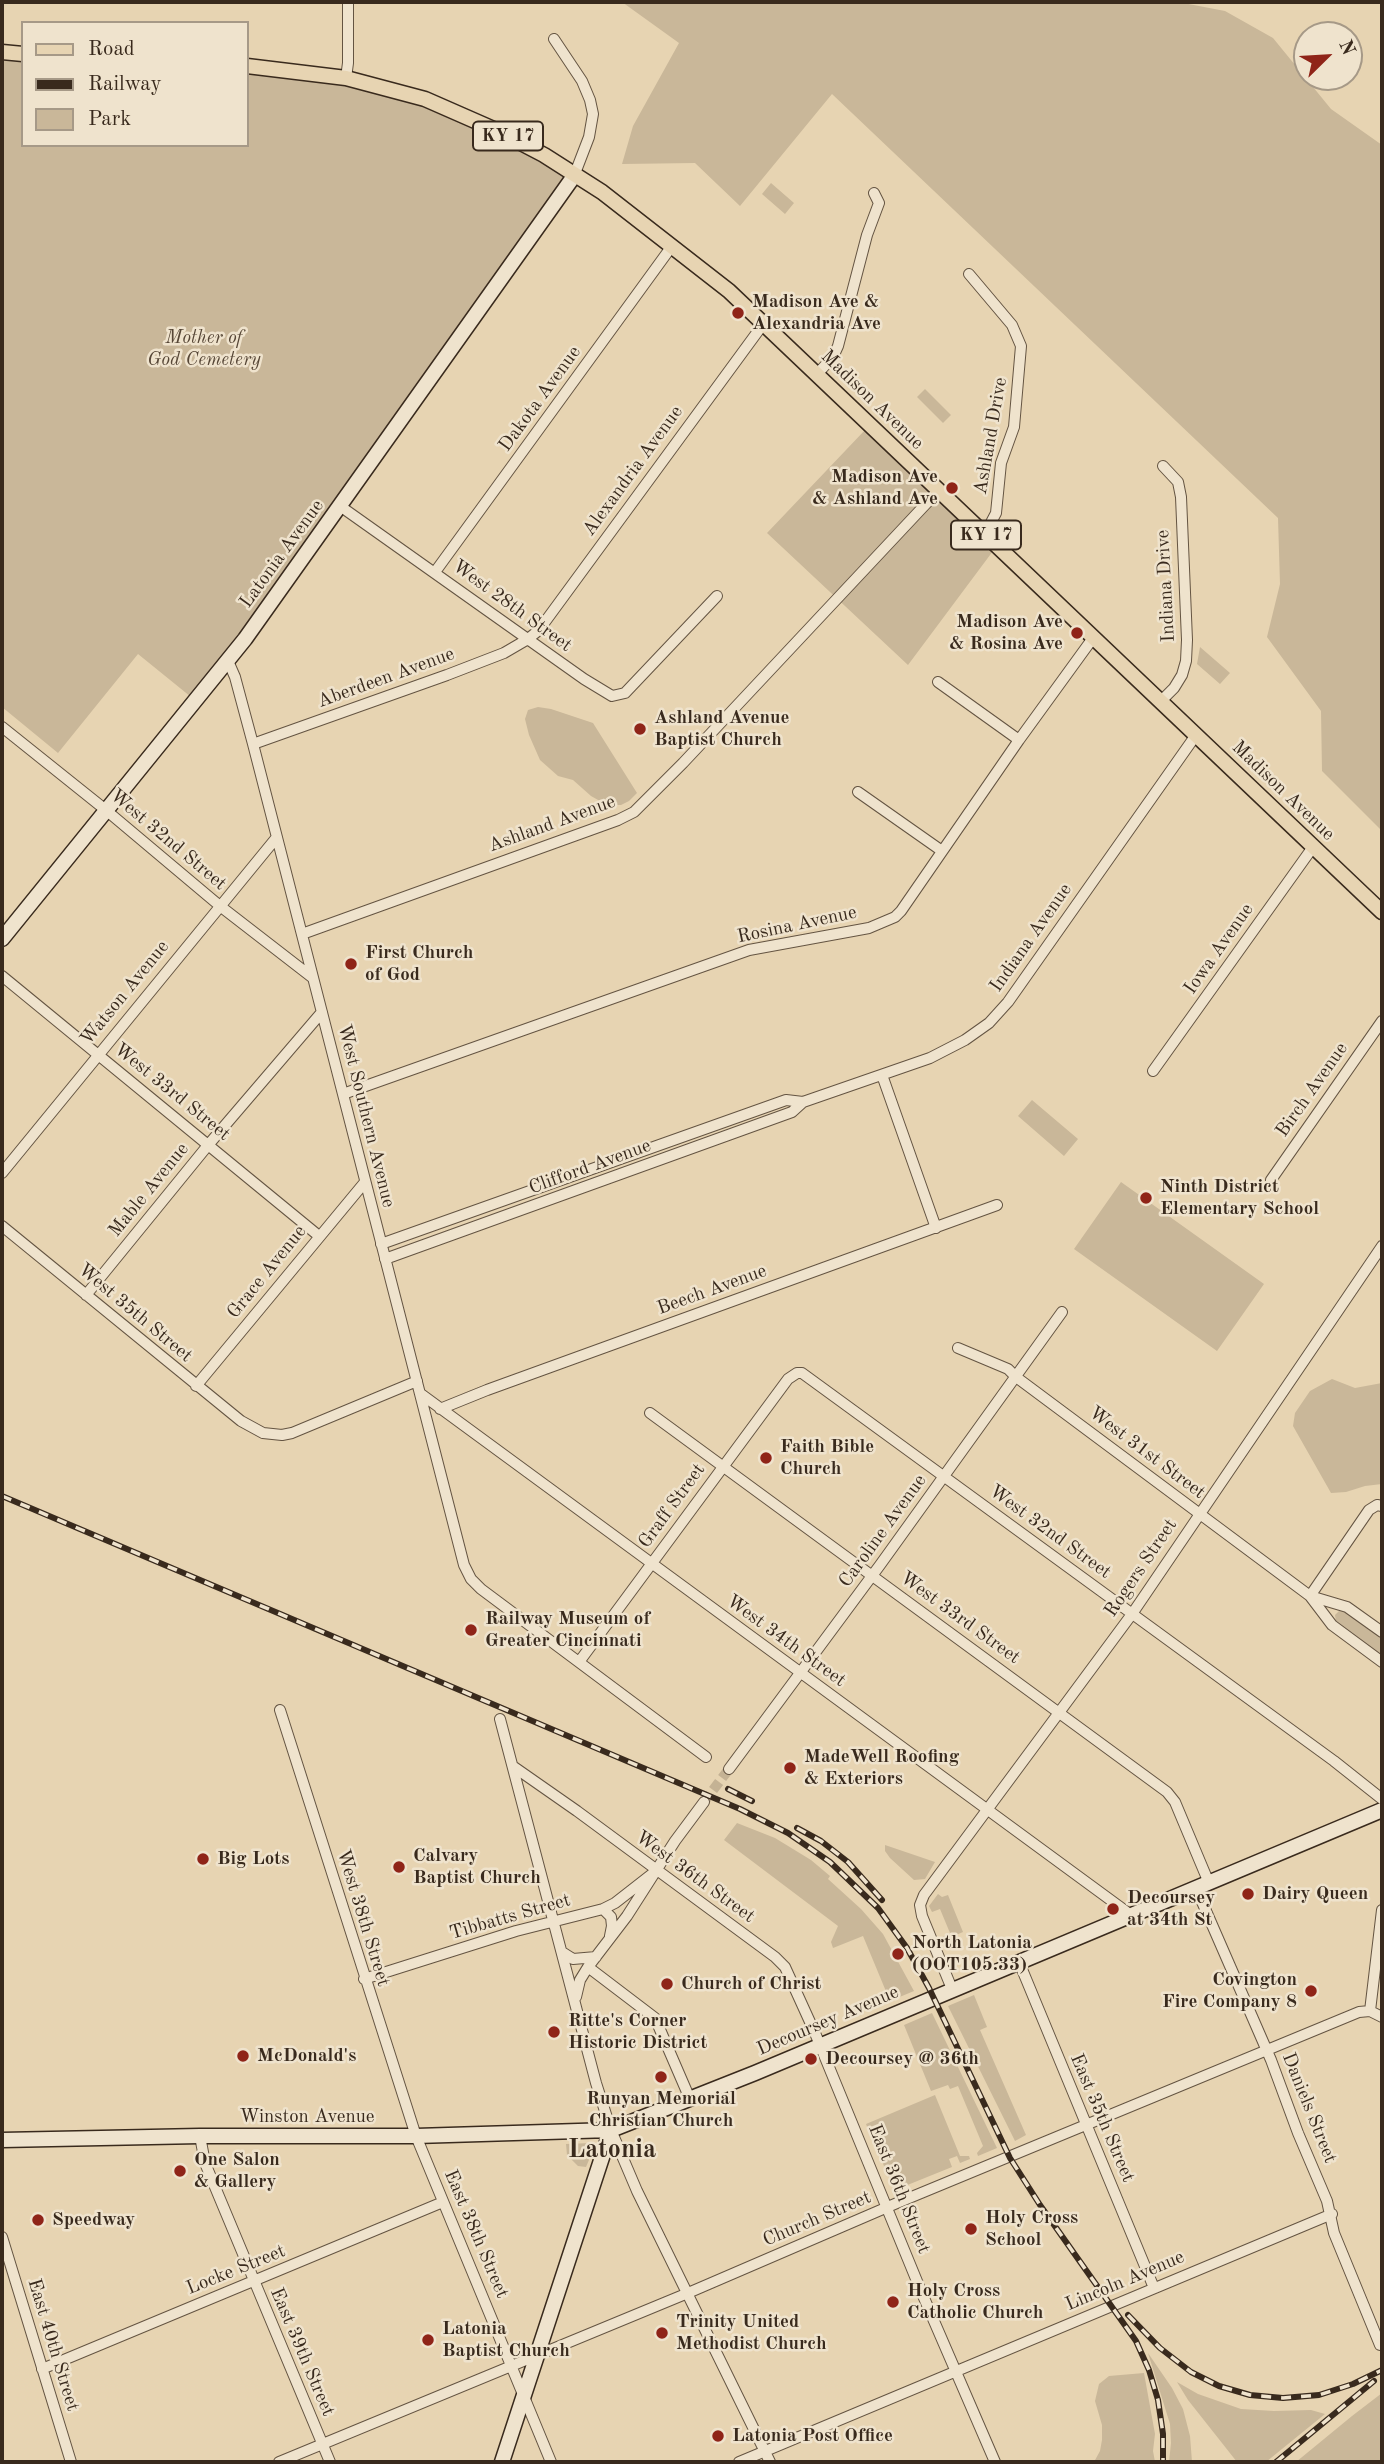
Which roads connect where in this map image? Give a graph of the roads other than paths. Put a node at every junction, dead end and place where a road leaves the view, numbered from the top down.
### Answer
1 (348, 2) edge
2 (554, 38) dead end
3 (2, 52) edge
4 (21, 54) edge
5 (248, 65) edge
6 (346, 78) junction
7 (574, 176) junction
8 (874, 193) dead end
9 (672, 246) junction
10 (969, 274) dead end
11 (764, 323) junction
12 (817, 374) junction
13 (1163, 466) dead end
14 (939, 490) junction
15 (340, 506) junction
16 (985, 534) junction
17 (435, 572) junction
18 (717, 596) dead end
19 (1093, 638) junction
20 (528, 639) junction
21 (228, 661) junction
22 (938, 682) dead end
23 (1161, 701) junction
24 (2, 727) edge
25 (1196, 735) junction
26 (1019, 740) junction
27 (253, 744) junction
28 (858, 792) dead end
29 (107, 811) junction
30 (277, 837) junction
31 (1313, 847) junction
32 (942, 851) junction
33 (220, 906) junction
34 (1382, 912) edge
35 (302, 934) junction
36 (2, 939) edge
37 (2, 976) edge
38 (314, 978) junction
39 (322, 1012) junction
40 (1382, 1021) edge
41 (98, 1055) junction
42 (1153, 1071) dead end
43 (882, 1075) junction
44 (836, 1091) joint
45 (343, 1094) junction
46 (803, 1102) junction
47 (209, 1144) junction
48 (2, 1173) edge
49 (1271, 1180) dead end
50 (365, 1182) junction
51 (997, 1205) dead end
52 (2, 1226) edge
53 (936, 1228) junction
54 (319, 1236) junction
55 (381, 1244) junction
56 (1382, 1246) edge
57 (385, 1259) junction
58 (86, 1295) junction
59 (1062, 1312) dead end
60 (958, 1348) dead end
61 (797, 1373) joint
62 (1016, 1377) junction
63 (417, 1381) junction
64 (196, 1385) junction
65 (421, 1394) junction
66 (440, 1409) junction
67 (650, 1413) dead end
68 (723, 1466) junction
69 (944, 1477) junction
70 (1380, 1505) edge
71 (1199, 1514) junction
72 (652, 1564) junction
73 (873, 1575) junction
74 (1310, 1596) junction
75 (1132, 1614) junction
76 (1382, 1632) edge
77 (579, 1662) junction
78 (1382, 1662) edge
79 (800, 1673) junction
80 (280, 1710) dead end
81 (1059, 1713) junction
82 (500, 1719) dead end
83 (706, 1756) dead end
84 (514, 1767) junction
85 (729, 1769) tunnel mouth
86 (1382, 1799) edge
87 (704, 1802) tunnel mouth
88 (987, 1808) junction
89 (1382, 1810) edge
90 (656, 1871) junction
91 (1202, 1886) junction
92 (603, 1909) junction
93 (1382, 1910) edge
94 (1131, 1915) junction
95 (554, 1922) junction
96 (609, 1939) junction
97 (562, 1952) junction
98 (596, 1957) junction
99 (1019, 1962) junction
100 (588, 1967) junction
101 (364, 1979) junction
102 (953, 1989) junction
103 (576, 2001) junction
104 (1370, 2011) junction
105 (1382, 2017) edge
106 (820, 2044) junction
107 (1267, 2051) junction
108 (690, 2099) junction
109 (1087, 2126) junction
110 (611, 2130) junction
111 (200, 2136) junction
112 (416, 2136) junction
113 (2, 2140) edge
114 (443, 2202) junction
115 (888, 2207) junction
116 (1332, 2214) junction
117 (2, 2237) edge
118 (254, 2282) junction
119 (1154, 2288) junction
120 (688, 2293) junction
121 (1380, 2344) dead end
122 (537, 2355) junction
123 (511, 2366) junction
124 (42, 2369) junction
125 (956, 2370) junction
126 (524, 2400) junction
127 (322, 2444) junction
128 (765, 2451) junction
129 (71, 2462) edge
130 (279, 2462) edge
131 (330, 2462) edge
132 (502, 2462) edge
133 (551, 2462) edge
134 (739, 2462) edge
135 (770, 2462) edge
136 (995, 2462) edge

1 - 6 street
2 - 7 street
3 - 4 main road
5 - 6 main road, Madison Avenue / KY 17
6 - 7 main road, Madison Avenue / KY 17
7 - 9 main road, Madison Avenue / KY 17
7 - 15 main road, Latonia Avenue
8 - 12 street
9 - 11 main road, Madison Avenue / KY 17
9 - 17 street, Dakota Avenue
10 - 16 street, Ashland Drive
11 - 12 main road, Madison Avenue / KY 17
11 - 20 street, Alexandria Avenue
12 - 14 main road, Madison Avenue / KY 17
13 - 23 street, Indiana Drive
14 - 16 main road, Madison Avenue / KY 17
14 - 35 street, Ashland Avenue
15 - 17 street, West 28th Street
15 - 21 main road, Latonia Avenue
16 - 19 main road, Madison Avenue / KY 17
17 - 20 street, West 28th Street
18 - 20 street, West 28th Street
19 - 23 main road, Madison Avenue / KY 17
19 - 26 street, Rosina Avenue
20 - 27 street, Aberdeen Avenue
21 - 27 street, West Southern Avenue
21 - 29 main road, Latonia Avenue
22 - 26 street
23 - 25 main road, Madison Avenue / KY 17
24 - 29 street, West 32nd Street
25 - 31 main road, Madison Avenue / KY 17
25 - 43 street, Indiana Avenue
26 - 32 street, Rosina Avenue
27 - 30 street, West Southern Avenue
28 - 32 street
29 - 33 street, West 32nd Street
29 - 36 main road, Latonia Avenue
30 - 33 street, Watson Avenue
30 - 35 street, West Southern Avenue
31 - 34 main road, Madison Avenue / KY 17
31 - 42 street, Iowa Avenue
32 - 45 street, Rosina Avenue
33 - 38 street, West 32nd Street
33 - 41 street, Watson Avenue
35 - 38 street, West Southern Avenue
37 - 41 street, West 33rd Street
38 - 39 street, West Southern Avenue
39 - 45 street, West Southern Avenue
39 - 47 street, Mable Avenue
40 - 49 street, Birch Avenue
41 - 47 street, West 33rd Street
41 - 48 street, Watson Avenue
43 - 44 street, Indiana Avenue
43 - 53 street
44 - 46 street, Clifford Avenue
45 - 50 street, West Southern Avenue
46 - 55 street, Clifford Avenue
46 - 57 street, Clifford Avenue
47 - 54 street, West 33rd Street
47 - 58 street, Mable Avenue
50 - 54 street, Grace Avenue
50 - 55 street, West Southern Avenue
51 - 53 street, Beech Avenue
52 - 58 street, West 35th Street
53 - 66 street, Beech Avenue
54 - 64 street, Grace Avenue
55 - 57 street, West Southern Avenue
56 - 71 street, Rogers Street
57 - 63 street, West Southern Avenue
58 - 64 street, West 35th Street
59 - 62 street, Caroline Avenue
60 - 62 street, West 31st Street
61 - 68 street, Graff Street
61 - 69 street, West 32nd Street
62 - 69 street, Caroline Avenue
62 - 71 street, West 31st Street
63 - 64 street, West 35th Street
63 - 65 street, West Southern Avenue
65 - 66 street, West 34th Street
65 - 77 street, West Southern Avenue
66 - 72 street, West 34th Street
67 - 68 street, West 33rd Street
68 - 72 street, Graff Street
68 - 73 street, West 33rd Street
69 - 73 street, Caroline Avenue
69 - 75 street, West 32nd Street
70 - 74 street
71 - 74 street, West 31st Street
71 - 75 street, Rogers Street
72 - 77 street, Graff Street
72 - 79 street, West 34th Street
73 - 79 street, Caroline Avenue
73 - 81 street, West 33rd Street
74 - 76 street, West 31st Street
74 - 78 street, West 31st Street
75 - 81 street, Rogers Street
75 - 86 street, West 32nd Street
77 - 83 street
79 - 85 street, Caroline Avenue
79 - 88 street, West 34th Street
80 - 101 street, West 38th Street
81 - 88 street, Rogers Street
81 - 91 street, West 33rd Street
82 - 84 street
84 - 90 street, West 36th Street
84 - 95 street
87 - 90 street
88 - 94 street, West 34th Street
88 - 102 street, Rogers Street
89 - 91 main road, Decoursey Avenue
90 - 92 street, Tibbatts Street
90 - 96 street
90 - 106 street, West 36th Street
91 - 94 main road, Decoursey Avenue
91 - 107 street, Daniels Street
92 - 95 street, Tibbatts Street
92 - 96 street
93 - 104 street
94 - 99 main road, Decoursey Avenue
95 - 97 street
95 - 101 street, Tibbatts Street
96 - 98 street
97 - 98 street
97 - 103 street
98 - 100 street
99 - 102 main road, Decoursey Avenue
99 - 109 street, East 35th Street
100 - 103 street
100 - 108 street
101 - 112 street, West 38th Street
102 - 106 main road, Decoursey Avenue
103 - 110 street
104 - 105 street
104 - 107 street, Church Street
106 - 108 main road, Decoursey Avenue
106 - 115 street, East 36th Street
107 - 109 street, Church Street
107 - 116 street, Daniels Street
108 - 110 main road, Decoursey Avenue
109 - 115 street, Church Street
109 - 119 street, East 35th Street
110 - 112 main road, Winston Avenue
110 - 120 street
110 - 122 main road
111 - 112 main road, Winston Avenue
111 - 113 main road, Winston Avenue
111 - 118 street, East 39th Street
112 - 114 street, East 38th Street
114 - 118 street, Locke Street
114 - 123 street, East 38th Street
115 - 120 street, Church Street
115 - 125 street, East 36th Street
116 - 119 street, Lincoln Avenue
116 - 121 street, Daniels Street
117 - 124 street, East 40th Street
118 - 124 street, Locke Street
118 - 127 street, East 39th Street
119 - 125 street, Lincoln Avenue
120 - 122 street, Church Street
120 - 128 street
122 - 123 street, Church Street
122 - 126 main road
123 - 126 street, East 38th Street
123 - 127 street, Church Street
124 - 129 street, East 40th Street
125 - 128 street, Lincoln Avenue
125 - 136 street, East 36th Street
126 - 132 main road
126 - 133 street, East 38th Street
127 - 130 street, Church Street
127 - 131 street, East 39th Street
128 - 134 street, Lincoln Avenue
128 - 135 street

